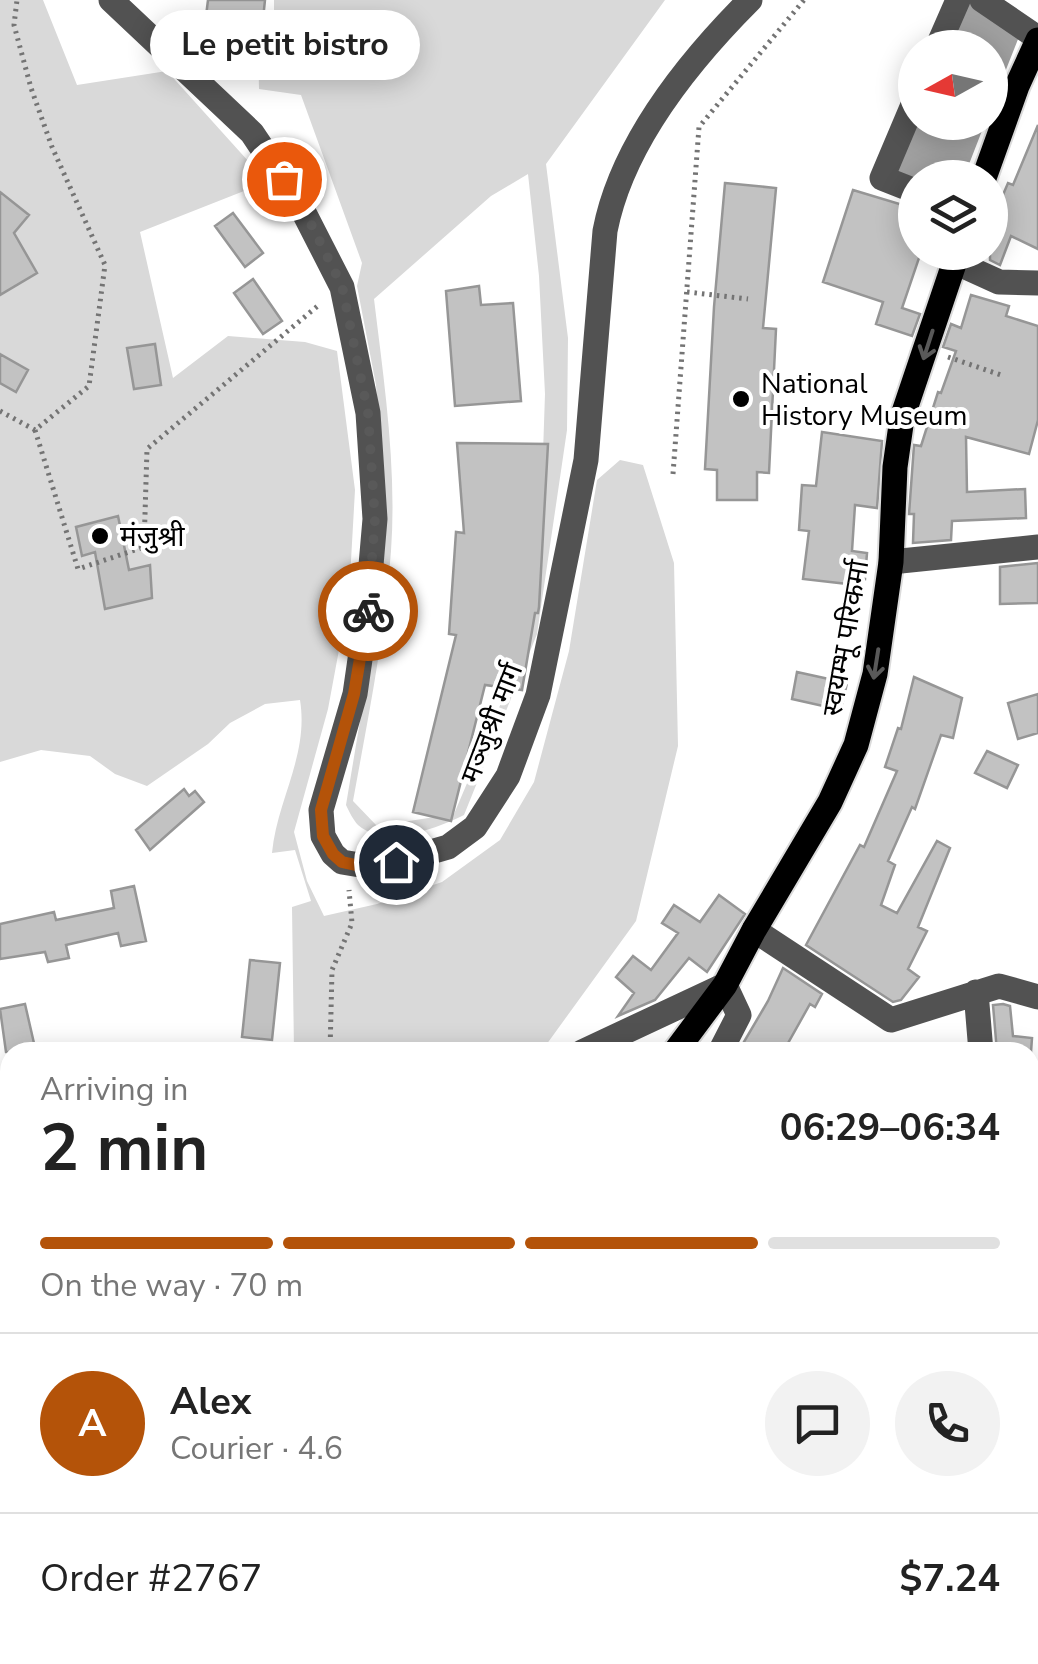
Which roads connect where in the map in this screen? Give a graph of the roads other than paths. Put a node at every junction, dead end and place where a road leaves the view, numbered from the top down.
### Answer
1 (111, 0) edge
2 (750, 0) edge
3 (958, 0) edge
4 (982, 0) edge
5 (946, 30) edge
6 (1038, 39) edge
7 (898, 140) edge
8 (990, 160) edge
9 (898, 184) edge
10 (952, 270) edge
11 (978, 270) edge
12 (1038, 283) edge
13 (1038, 547) edge
14 (890, 562) junction
15 (754, 930) junction
16 (725, 985) junction
17 (976, 992) junction
18 (1038, 997) edge
19 (603, 1042) edge
20 (682, 1042) edge
21 (725, 1042) edge
22 (979, 1042) edge

1 - 2 street, मञ्जुश्री मार्ग
3 - 5 street
4 - 6 street
6 - 8 main road
7 - 9 street
10 -> 14 main road, स्वयम्भू परिकर्मा
11 - 12 street
13 - 14 street
14 -> 15 main road, स्वयम्भू परिकर्मा
15 - 16 main road, स्वयम्भू परिकर्मा
15 - 17 street
16 - 19 street
16 - 20 main road, स्वयम्भू परिकर्मा
16 - 21 street
17 - 18 street
17 - 22 street

